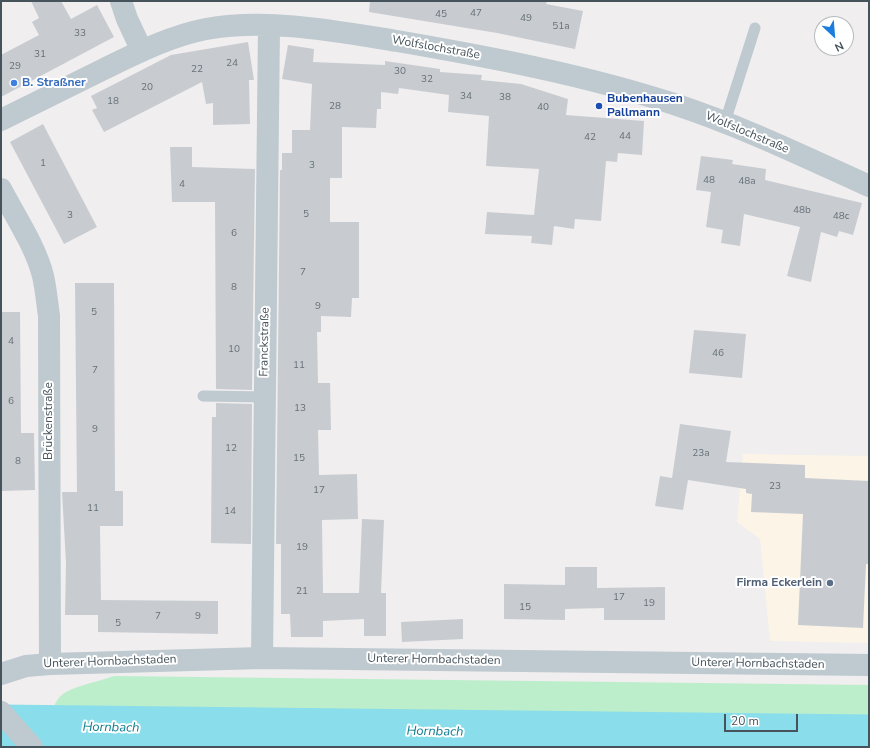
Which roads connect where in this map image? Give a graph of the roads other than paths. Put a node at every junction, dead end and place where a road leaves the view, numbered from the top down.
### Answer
1 (121, 1) edge
2 (269, 26) junction
3 (755, 28) dead end
4 (142, 51) junction
5 (1, 120) edge
6 (725, 122) junction
7 (869, 186) edge
8 (1, 189) edge
9 (203, 396) dead end
10 (265, 397) junction
11 (262, 658) junction
12 (50, 664) junction
13 (869, 665) edge
14 (1, 674) edge
15 (1, 712) edge
16 (32, 747) edge

1 - 4 street
2 - 4 street, Wolfslochstraße
2 - 6 street, Wolfslochstraße
2 - 10 street, Franckstraße
3 - 6 lane
4 - 5 street, Wolfslochstraße
6 - 7 street, Wolfslochstraße
8 - 12 street, Brückenstraße
9 - 10 lane
10 - 11 street, Franckstraße
11 - 12 street, Unterer Hornbachstaden
11 - 13 street, Unterer Hornbachstaden
12 - 14 street, Unterer Hornbachstaden
15 - 16 street

